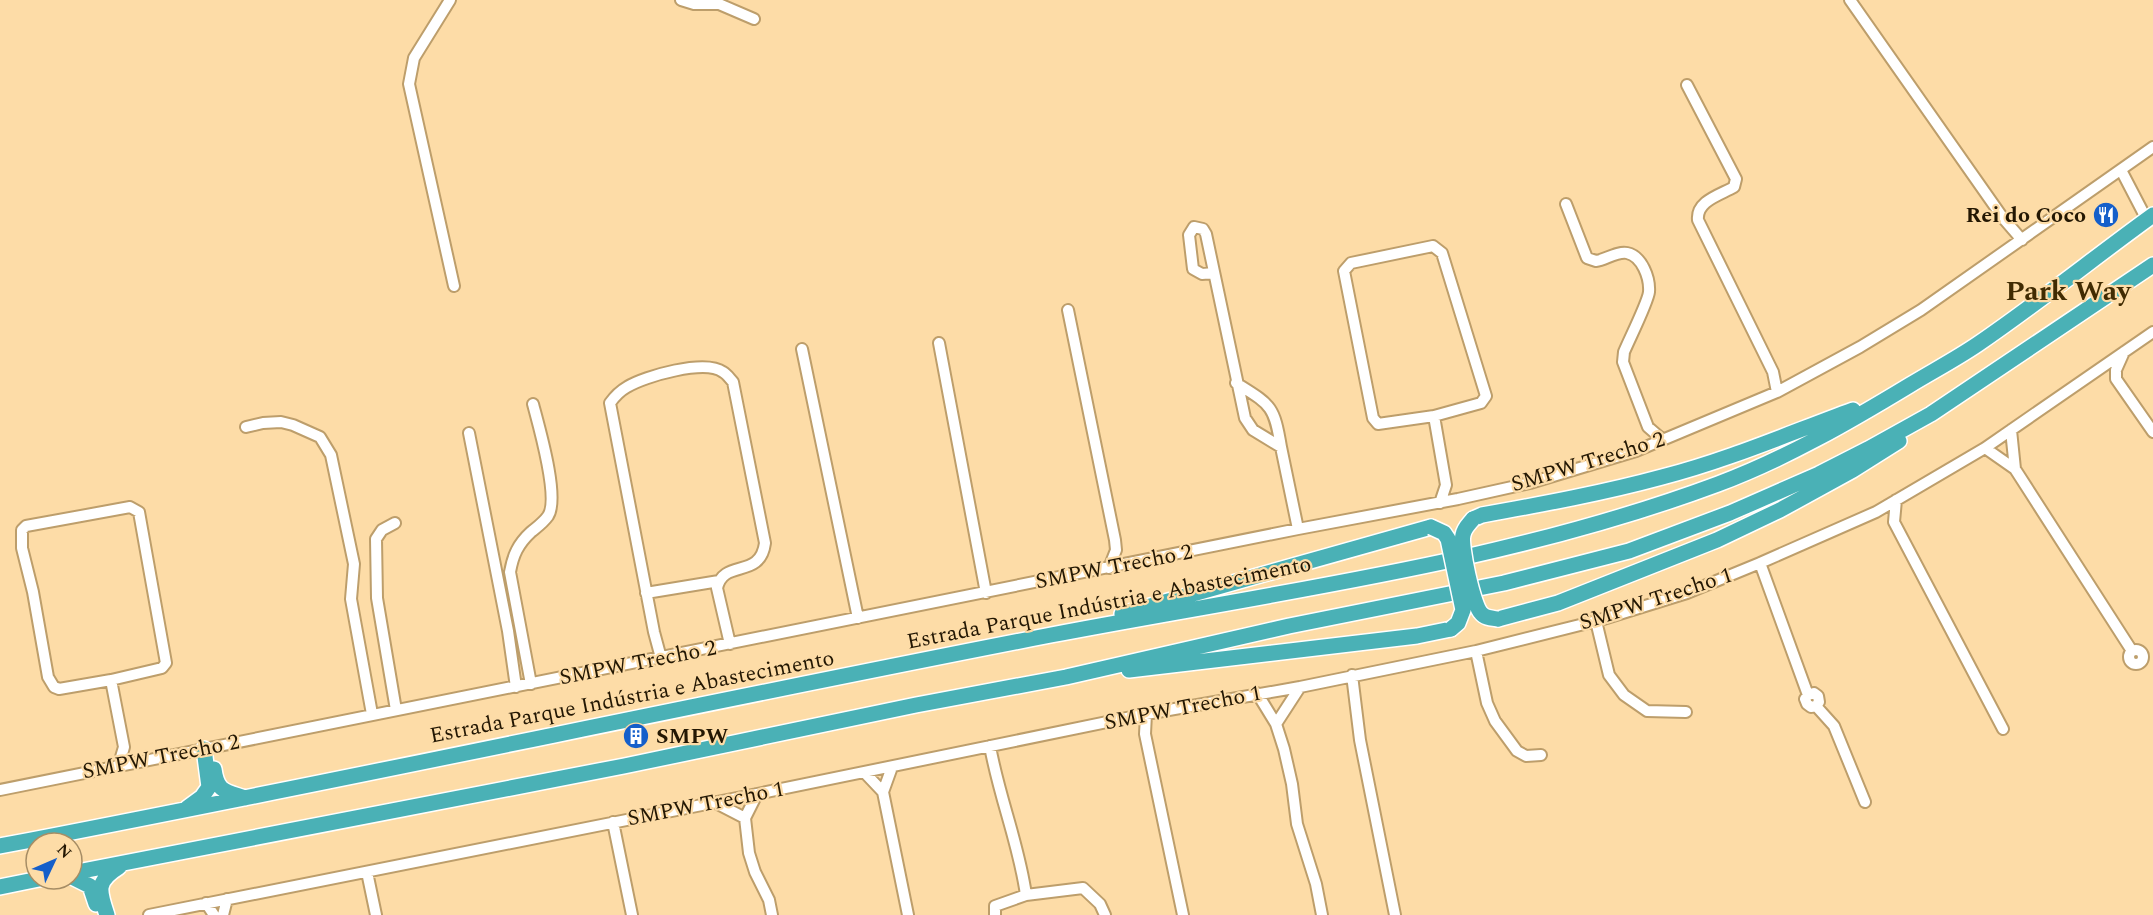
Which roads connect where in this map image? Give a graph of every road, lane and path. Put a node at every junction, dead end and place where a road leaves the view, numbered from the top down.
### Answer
1 (681, 0) edge
2 (1850, 0) edge
3 (448, 4) edge
4 (754, 19) dead end
5 (1687, 85) dead end
6 (2153, 147) edge
7 (2121, 170) junction
8 (1566, 204) dead end
9 (2150, 218) edge
10 (2022, 240) junction
11 (2153, 265) edge
12 (1214, 273) dead end
13 (454, 286) dead end
14 (1068, 310) dead end
15 (2153, 332) edge
16 (939, 342) dead end
17 (802, 349) dead end
18 (2124, 352) junction
19 (1773, 372) junction
20 (2090, 375) junction
21 (2116, 379) junction
22 (1236, 383) junction
23 (1791, 385) junction
24 (1777, 392) junction
25 (533, 404) dead end
26 (1874, 407) junction
27 (1931, 414) junction
28 (1434, 416) junction
29 (246, 427) dead end
30 (1647, 427) junction
31 (2011, 430) junction
32 (469, 432) dead end
33 (2153, 432) edge
34 (1663, 440) junction
35 (1281, 447) junction
36 (1645, 448) junction
37 (1985, 448) junction
38 (2014, 469) junction
39 (1446, 485) junction
40 (1458, 499) junction
41 (1896, 500) junction
42 (1440, 502) junction
43 (1876, 512) junction
44 (1894, 522) junction
45 (395, 523) dead end
46 (1298, 529) junction
47 (1116, 550) junction
48 (1760, 563) junction
49 (1128, 564) junction
50 (1109, 568) junction
51 (719, 581) junction
52 (986, 592) junction
53 (646, 593) junction
54 (858, 618) junction
55 (1596, 621) junction
56 (1057, 634) junction
57 (730, 644) junction
58 (1476, 651) junction
59 (2132, 651) dead end
60 (661, 658) junction
61 (1352, 675) junction
62 (1066, 677) junction
63 (111, 680) junction
64 (531, 684) junction
65 (516, 687) junction
66 (1300, 687) junction
67 (1257, 693) junction
68 (396, 710) junction
69 (1686, 712) dead end
70 (372, 714) junction
71 (1146, 714) junction
72 (1132, 717) junction
73 (1276, 724) junction
74 (2003, 729) dead end
75 (1145, 734) junction
76 (990, 746) junction
77 (124, 747) junction
78 (208, 749) junction
79 (1542, 755) dead end
80 (135, 761) junction
81 (120, 764) junction
82 (892, 767) junction
83 (865, 773) junction
84 (0, 790) edge
85 (883, 792) junction
86 (757, 794) junction
87 (245, 798) junction
88 (714, 802) junction
89 (1865, 802) dead end
90 (185, 810) junction
91 (745, 818) junction
92 (613, 822) junction
93 (0, 846) edge
94 (124, 864) junction
95 (84, 871) edge
96 (367, 872) junction
97 (24, 882) edge
98 (84, 883) edge
99 (0, 887) edge
100 (1026, 895) junction
101 (227, 899) junction
102 (206, 903) junction
103 (98, 915) edge
104 (107, 915) edge
105 (149, 915) edge
106 (214, 915) edge
107 (223, 915) edge
108 (376, 915) edge
109 (632, 915) edge
110 (772, 915) edge
111 (908, 915) edge
112 (995, 915) edge
113 (1106, 915) edge
114 (1183, 915) edge
115 (1322, 915) edge
116 (1395, 915) edge

1 - 4 street
2 - 10 street
3 - 13 street
5 - 19 street
6 - 7 street, SMPW Trecho 2
7 - 9 street
7 - 10 street, SMPW Trecho 2
8 - 30 street
9 - 26 highway, Estrada Parque Indústria e Abastecimento
10 - 23 street, SMPW Trecho 2
11 - 27 highway
12 - 22 street
14 - 47 street
15 - 18 street, SMPW Trecho 1
16 - 52 street
17 - 54 street
18 - 20 street, SMPW Trecho 1
18 - 21 street
19 - 23 street
19 - 24 street
20 - 21 street
20 - 31 street, SMPW Trecho 1
21 - 33 street
22 - 35 street
22 - 35 street
23 - 24 street, SMPW Trecho 2
24 - 34 street, SMPW Trecho 2
25 - 64 street
26 - 27 highway, bridge
26 - 56 highway, Estrada Parque Indústria e Abastecimento
27 - 62 highway
28 - 28 street
28 - 39 street
29 - 70 street
30 - 34 street
30 - 36 street
31 - 37 street, SMPW Trecho 1
31 - 38 street
32 - 65 street
34 - 36 street, SMPW Trecho 2
35 - 46 street
36 - 40 street, SMPW Trecho 2
37 - 38 street
37 - 41 street, SMPW Trecho 1
38 - 59 street
39 - 40 street
39 - 42 street
40 - 42 street, SMPW Trecho 2
41 - 43 street, SMPW Trecho 1
41 - 44 street
42 - 46 street, SMPW Trecho 2
43 - 44 street
43 - 48 street, SMPW Trecho 1
44 - 74 street
45 - 68 street
46 - 49 street, SMPW Trecho 2
47 - 49 street
47 - 50 street
48 - 55 street, SMPW Trecho 1
48 - 89 street
49 - 50 street, SMPW Trecho 2
50 - 52 street, SMPW Trecho 2
51 - 53 street
51 - 53 street
51 - 57 street
52 - 54 street, SMPW Trecho 2
53 - 60 street
54 - 57 street, SMPW Trecho 2
55 - 58 street, SMPW Trecho 1
55 - 69 street
56 - 62 highway, bridge
56 - 87 highway, Estrada Parque Indústria e Abastecimento
57 - 60 street, SMPW Trecho 2
58 - 61 street, SMPW Trecho 1
58 - 79 street
60 - 64 street, SMPW Trecho 2
61 - 66 street, SMPW Trecho 1
61 - 116 street
62 - 94 highway
63 - 63 street
63 - 77 street
64 - 65 street, SMPW Trecho 2
65 - 68 street, SMPW Trecho 2
66 - 67 street, SMPW Trecho 1
66 - 73 street
67 - 71 street, SMPW Trecho 1
67 - 73 street
68 - 70 street, SMPW Trecho 2
70 - 78 street, SMPW Trecho 2
71 - 72 street, SMPW Trecho 1
71 - 75 street
72 - 75 street
72 - 76 street, SMPW Trecho 1
73 - 115 street
75 - 114 street
76 - 82 street, SMPW Trecho 1
76 - 100 street
77 - 80 street
77 - 81 street
78 - 80 street, SMPW Trecho 2
78 - 87 highway
78 - 90 highway
80 - 81 street, SMPW Trecho 2
81 - 84 street, SMPW Trecho 2
82 - 83 street, SMPW Trecho 1
82 - 85 street
83 - 85 street
83 - 86 street, SMPW Trecho 1
85 - 111 street
86 - 88 street, SMPW Trecho 1
86 - 91 street
87 - 90 highway, Estrada Parque Indústria e Abastecimento
88 - 91 street
88 - 92 street, SMPW Trecho 1
90 - 93 highway, Estrada Parque Indústria e Abastecimento
91 - 110 street
92 - 96 street, SMPW Trecho 1
92 - 109 street
94 - 95 highway
94 - 104 highway
96 - 101 street, SMPW Trecho 1
96 - 108 street
97 - 99 highway
98 - 103 highway
100 - 112 street
100 - 113 street
101 - 102 street, SMPW Trecho 1
101 - 107 street
102 - 105 street, SMPW Trecho 1
102 - 106 street

